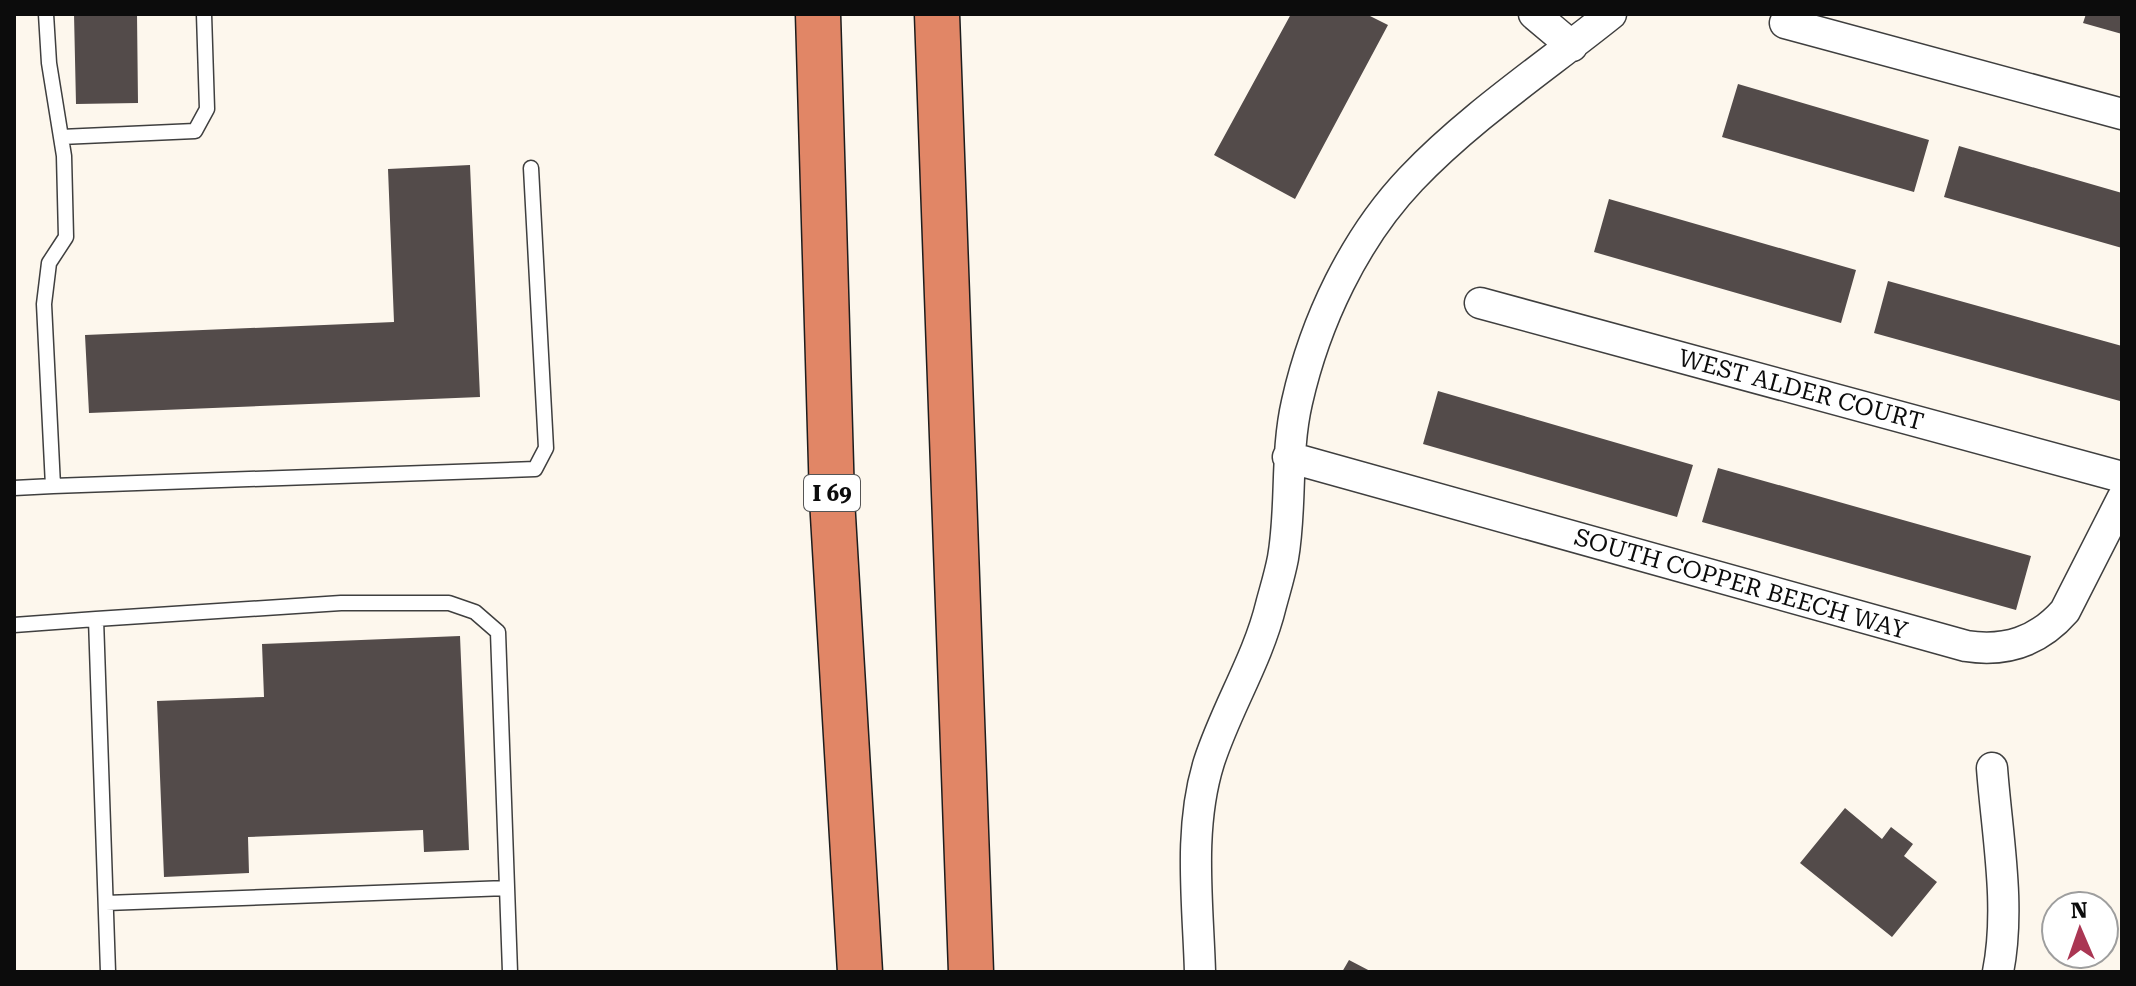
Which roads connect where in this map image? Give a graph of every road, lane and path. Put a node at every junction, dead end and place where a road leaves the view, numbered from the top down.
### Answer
1 (46, 14) edge
2 (204, 14) edge
3 (818, 14) edge
4 (937, 14) edge
5 (1534, 14) edge
6 (1611, 14) edge
7 (1785, 23) dead end
8 (1572, 46) junction
9 (2122, 114) edge
10 (61, 137) junction
11 (531, 168) dead end
12 (1480, 303) dead end
13 (1288, 457) junction
14 (2122, 477) edge
15 (53, 486) junction
16 (14, 488) edge
17 (2122, 499) edge
18 (96, 619) junction
19 (14, 625) edge
20 (1992, 768) dead end
21 (507, 888) junction
22 (106, 903) junction
23 (108, 972) edge
24 (510, 972) edge
25 (860, 972) edge
26 (971, 972) edge
27 (1200, 972) edge
28 (1998, 972) edge

1 - 10 lane
2 - 10 lane
3 - 25 highway, I 69
4 - 26 highway
5 - 8 street
6 - 8 street
7 - 9 street
8 - 13 street
10 - 15 lane
11 - 15 lane
12 - 14 street, WEST ALDER COURT
13 - 17 street, SOUTH COPPER BEECH WAY
13 - 27 street
15 - 16 lane
18 - 19 lane
18 - 21 lane
18 - 22 lane
20 - 28 street
21 - 22 lane
21 - 24 lane
22 - 23 lane

